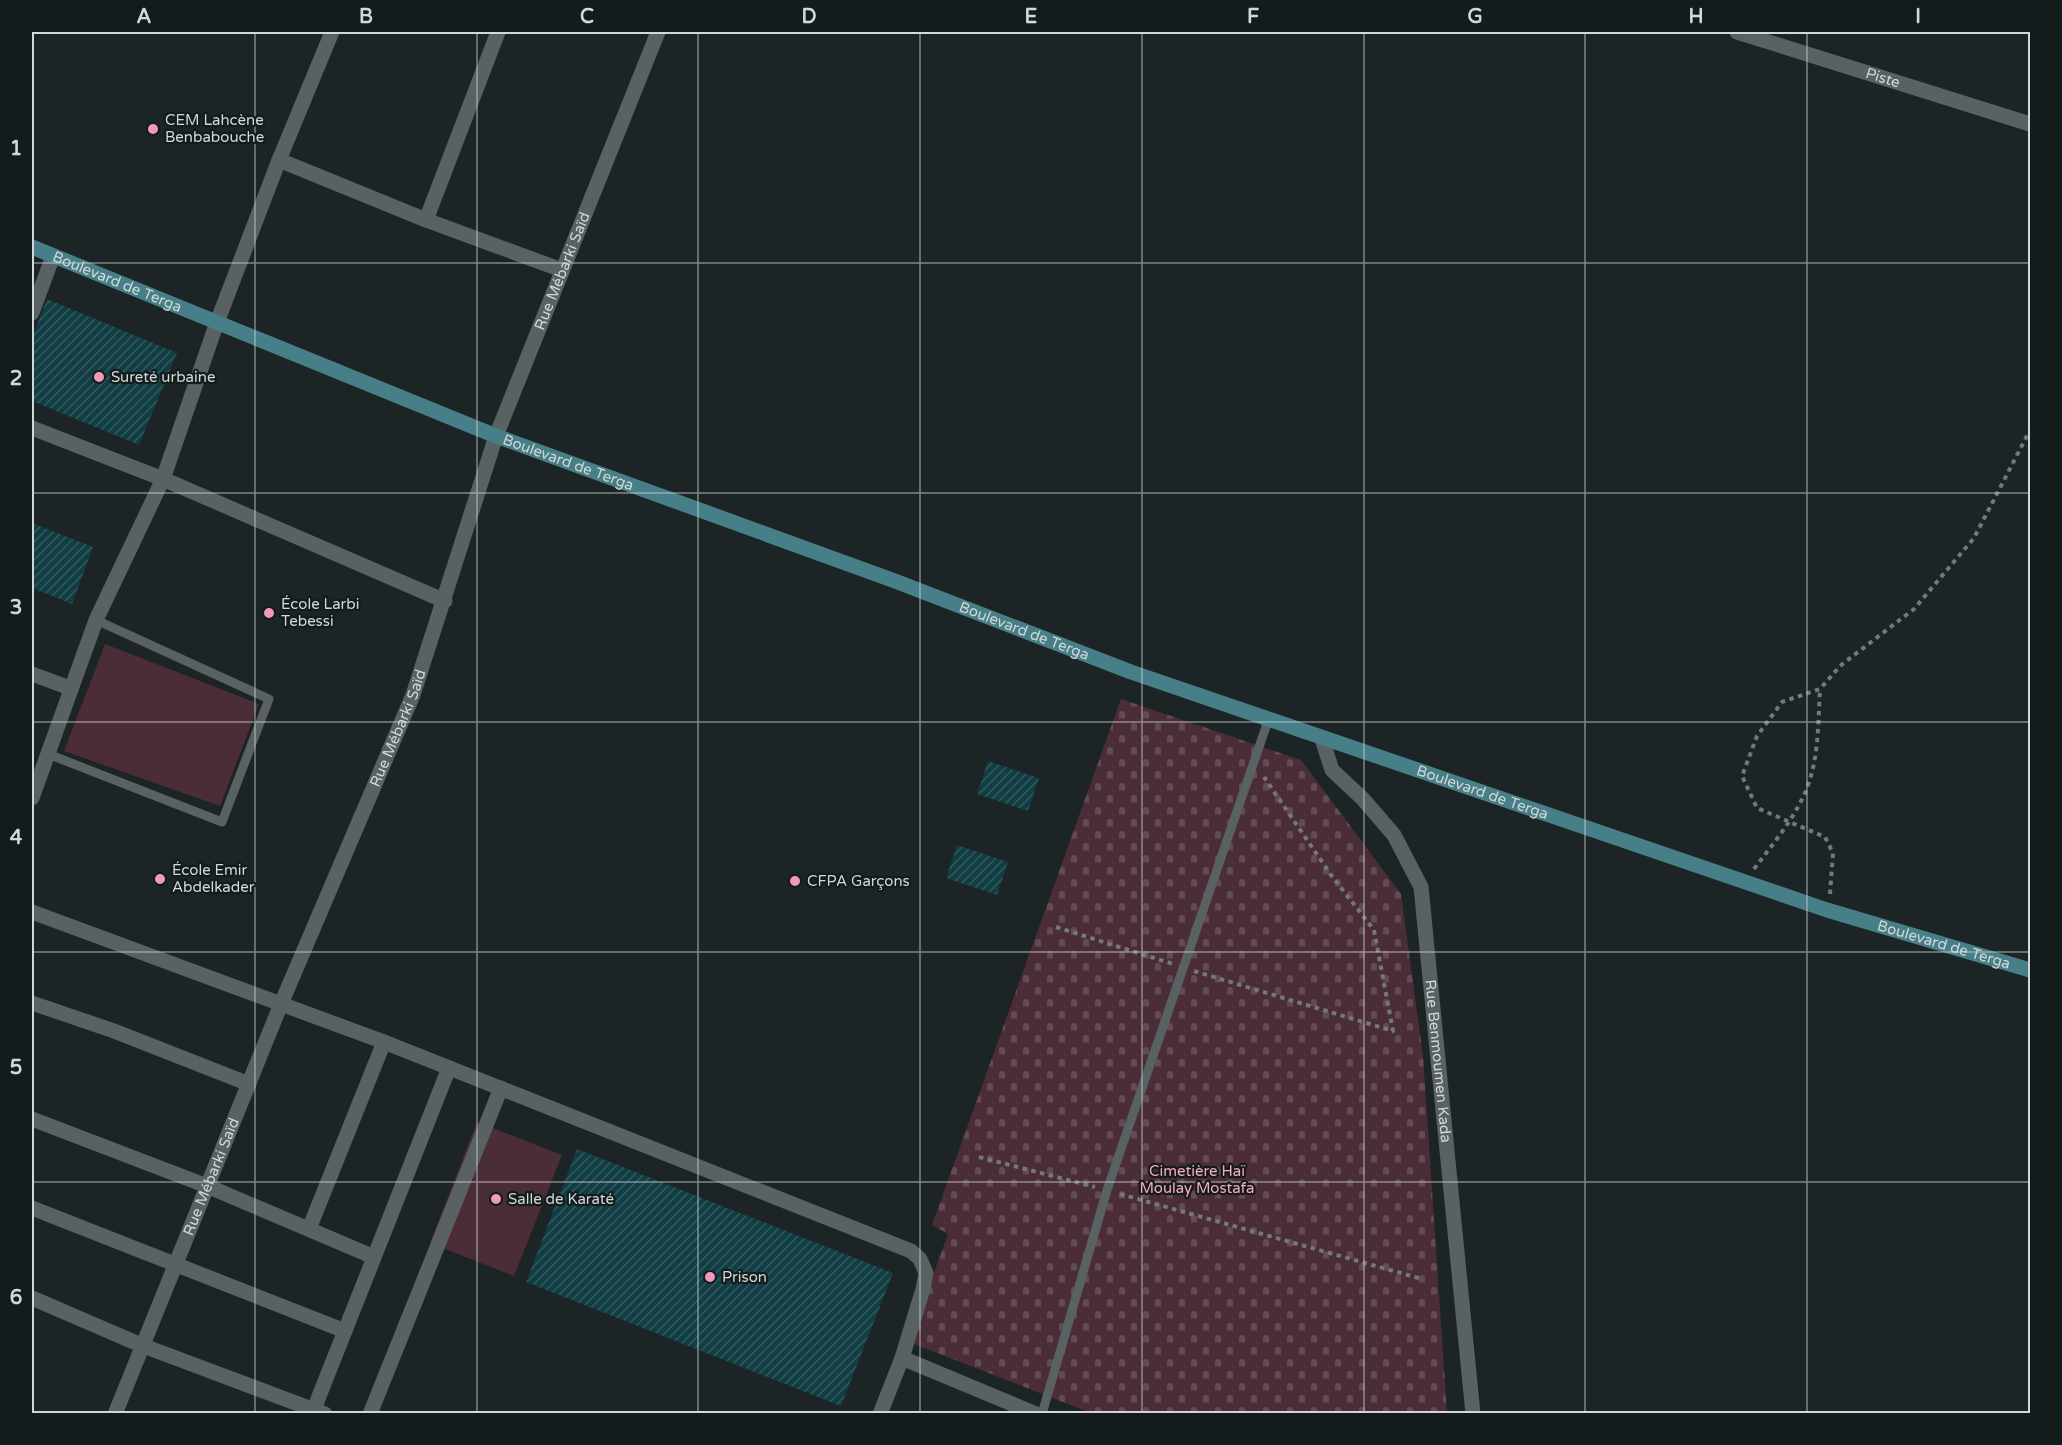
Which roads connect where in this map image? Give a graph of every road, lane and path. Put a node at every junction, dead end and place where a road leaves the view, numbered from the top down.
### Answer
1 (332, 32) edge
2 (498, 32) edge
3 (658, 32) edge
4 (1737, 32) edge
5 (2031, 124) edge
6 (279, 160) junction
7 (426, 220) junction
8 (32, 247) edge
9 (53, 256) junction
10 (562, 270) junction
11 (32, 313) edge
12 (216, 325) junction
13 (32, 428) edge
14 (2031, 430) edge
15 (496, 436) junction
16 (163, 479) junction
17 (445, 601) junction
18 (96, 620) junction
19 (32, 674) edge
20 (70, 688) junction
21 (1820, 689) junction
22 (1269, 718) junction
23 (1323, 739) junction
24 (48, 754) junction
25 (1253, 763) junction
26 (32, 798) edge
27 (1789, 823) junction
28 (1744, 882) junction
29 (1827, 910) junction
30 (32, 912) edge
31 (1056, 927) dead end
32 (1183, 967) junction
33 (2031, 970) edge
34 (32, 1004) edge
35 (282, 1004) junction
36 (384, 1042) junction
37 (449, 1068) junction
38 (249, 1084) junction
39 (501, 1088) junction
40 (32, 1119) edge
41 (979, 1157) dead end
42 (207, 1186) junction
43 (1107, 1191) junction
44 (32, 1208) edge
45 (309, 1229) junction
46 (374, 1257) junction
47 (174, 1265) junction
48 (1422, 1279) dead end
49 (32, 1298) edge
50 (345, 1331) junction
51 (141, 1345) junction
52 (902, 1358) junction
53 (320, 1411) edge
54 (115, 1413) edge
55 (370, 1413) edge
56 (880, 1413) edge
57 (1036, 1413) edge
58 (1042, 1413) edge
59 (1473, 1413) edge

1 - 6 street
2 - 7 street
3 - 10 street, Rue Mébarki Saïd
4 - 5 street, Piste
6 - 7 street
6 - 12 street
7 - 10 street
8 - 9 main road, Boulevard de Terga
9 - 11 street
9 - 12 main road, Boulevard de Terga
10 - 15 street, Rue Mébarki Saïd
12 - 15 main road, Boulevard de Terga
12 - 16 street
13 - 16 street
14 - 21 path
15 - 17 street, Rue Mébarki Saïd
15 - 22 main road, Boulevard de Terga
16 - 17 street
16 - 18 street
17 - 35 street, Rue Mébarki Saïd
18 - 20 street
18 - 24 lane
19 - 20 street
20 - 24 street
21 - 27 path
21 - 27 path
22 - 23 main road, Boulevard de Terga
22 - 25 lane
23 - 28 main road, Boulevard de Terga
23 - 59 street, Rue Benmoumen Kada
24 - 26 street
25 - 32 lane
25 - 32 path
27 - 28 path
27 - 29 path
28 - 29 main road, Boulevard de Terga
29 - 33 main road, Boulevard de Terga
30 - 35 street
31 - 32 path
32 - 43 lane
34 - 38 street
35 - 36 street
35 - 38 street, Rue Mébarki Saïd
36 - 37 street
36 - 45 street
37 - 39 street
37 - 46 street
38 - 42 street, Rue Mébarki Saïd
39 - 52 street
39 - 55 street
40 - 42 street
41 - 43 path
42 - 45 street
42 - 47 street, Rue Mébarki Saïd
43 - 48 path
43 - 58 lane
44 - 47 street
45 - 46 street
46 - 50 street
47 - 50 street
47 - 51 street, Rue Mébarki Saïd
49 - 51 street
50 - 53 street
51 - 53 street
51 - 54 street, Rue Mébarki Saïd
52 - 56 street
52 - 57 street

